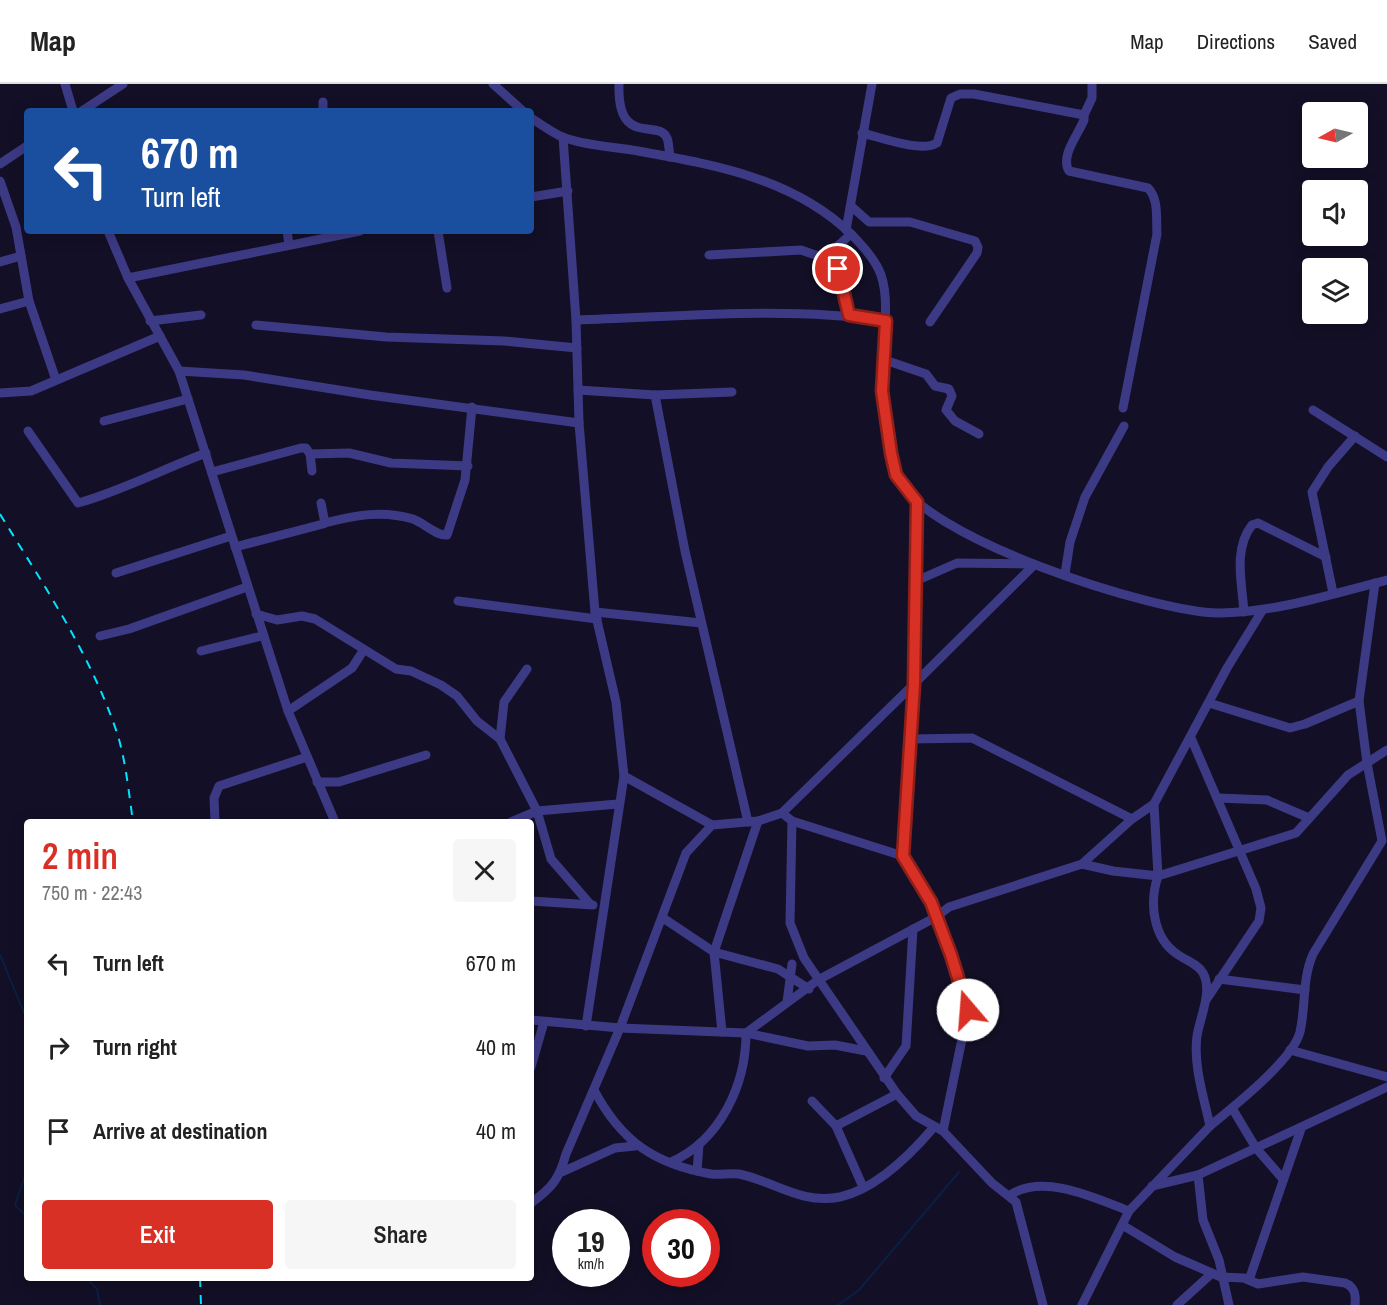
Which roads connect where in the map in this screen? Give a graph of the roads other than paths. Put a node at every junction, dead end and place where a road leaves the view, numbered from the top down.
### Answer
1 (64, 84) edge
2 (123, 84) edge
3 (493, 84) edge
4 (619, 84) edge
5 (872, 84) edge
6 (1092, 84) edge
7 (72, 108) edge
8 (87, 108) edge
9 (520, 108) edge
10 (1084, 115) junction
11 (534, 120) edge
12 (862, 133) junction
13 (562, 137) junction
14 (24, 148) edge
15 (670, 157) junction
16 (0, 164) edge
17 (0, 181) edge
18 (568, 191) junction
19 (534, 197) edge
20 (851, 206) junction
21 (849, 232) junction
22 (113, 234) edge
23 (287, 234) edge
24 (337, 234) edge
25 (438, 234) edge
26 (289, 244) junction
27 (709, 255) dead end
28 (21, 256) junction
29 (828, 257) junction
30 (0, 262) edge
31 (128, 278) junction
32 (447, 288) dead end
33 (29, 301) junction
34 (0, 309) edge
35 (201, 315) dead end
36 (849, 315) junction
37 (576, 320) junction
38 (150, 321) junction
39 (886, 321) junction
40 (930, 322) dead end
41 (256, 325) dead end
42 (160, 336) junction
43 (577, 348) junction
44 (882, 359) junction
45 (179, 371) junction
46 (56, 380) junction
47 (578, 390) junction
48 (732, 392) dead end
49 (0, 393) edge
50 (656, 395) junction
51 (188, 399) junction
52 (472, 407) junction
53 (1123, 408) dead end
54 (1313, 410) dead end
55 (104, 421) dead end
56 (579, 423) junction
57 (1124, 426) dead end
58 (28, 431) dead end
59 (979, 434) dead end
60 (1355, 436) junction
61 (206, 453) junction
62 (310, 454) junction
63 (1387, 457) edge
64 (468, 466) junction
65 (312, 471) dead end
66 (212, 472) junction
67 (917, 502) junction
68 (321, 503) dead end
69 (325, 522) junction
70 (231, 536) junction
71 (235, 547) junction
72 (1326, 557) junction
73 (1032, 565) junction
74 (116, 573) dead end
75 (1065, 574) junction
76 (916, 580) junction
77 (1387, 580) edge
78 (1376, 583) junction
79 (247, 587) junction
80 (1333, 593) junction
81 (458, 601) dead end
82 (1262, 611) junction
83 (1244, 612) junction
84 (256, 614) junction
85 (596, 616) junction
86 (701, 623) junction
87 (100, 636) dead end
88 (262, 636) junction
89 (201, 651) dead end
90 (363, 651) junction
91 (526, 669) dead end
92 (914, 684) junction
93 (1359, 701) junction
94 (1209, 703) junction
95 (288, 711) junction
96 (1191, 738) junction
97 (500, 739) junction
98 (911, 739) junction
99 (1387, 750) edge
100 (426, 755) dead end
101 (307, 757) junction
102 (1367, 763) junction
103 (624, 776) junction
104 (317, 782) junction
105 (1218, 798) junction
106 (618, 804) junction
107 (1154, 804) junction
108 (537, 811) junction
109 (782, 813) junction
110 (1309, 818) junction
111 (215, 819) edge
112 (334, 819) edge
113 (518, 819) edge
114 (1132, 819) junction
115 (758, 821) junction
116 (792, 821) junction
117 (748, 822) junction
118 (711, 825) junction
119 (1384, 843) edge
120 (1240, 849) junction
121 (903, 856) junction
122 (1082, 864) junction
123 (1158, 876) junction
124 (534, 901) edge
125 (590, 904) junction
126 (604, 907) junction
127 (936, 917) junction
128 (663, 918) junction
129 (913, 929) junction
130 (714, 952) junction
131 (804, 958) junction
132 (792, 964) junction
133 (778, 969) junction
134 (792, 979) junction
135 (1219, 979) junction
136 (818, 980) junction
137 (809, 989) junction
138 (1305, 990) junction
139 (787, 1002) junction
140 (1205, 1002) junction
141 (534, 1020) edge
142 (544, 1022) junction
143 (586, 1026) junction
144 (620, 1028) junction
145 (722, 1032) junction
146 (746, 1033) junction
147 (1290, 1050) junction
148 (866, 1051) junction
149 (534, 1057) edge
150 (1387, 1077) edge
151 (884, 1078) junction
152 (1387, 1087) edge
153 (594, 1090) junction
154 (897, 1094) junction
155 (812, 1101) dead end
156 (1232, 1108) junction
157 (837, 1126) junction
158 (1210, 1126) junction
159 (938, 1129) junction
160 (1301, 1129) junction
161 (699, 1144) junction
162 (635, 1146) junction
163 (1256, 1148) junction
164 (671, 1162) junction
165 (697, 1171) junction
166 (562, 1172) junction
167 (1198, 1175) junction
168 (1283, 1179) junction
169 (863, 1186) junction
170 (1152, 1186) junction
171 (1010, 1194) junction
172 (534, 1201) edge
173 (1129, 1211) junction
174 (1124, 1226) junction
175 (1210, 1275) junction
176 (1221, 1277) junction
177 (1249, 1280) junction
178 (1043, 1305) edge
179 (1082, 1305) edge
180 (1177, 1305) edge
181 (1229, 1305) edge
182 (1355, 1305) edge

1 - 7 street
2 - 8 street
3 - 9 street
4 - 15 street
5 - 12 street
6 - 10 street
10 - 12 street
10 - 53 street
11 - 13 street
12 - 20 street
13 - 15 street
13 - 18 street
14 - 16 street
15 - 21 street
17 - 28 street
18 - 19 street
18 - 37 street
20 - 21 street
20 - 40 street
21 - 29 street
21 - 39 street
22 - 31 street
23 - 26 street
24 - 26 street
25 - 32 street
26 - 31 street
27 - 29 street
28 - 30 street
28 - 33 street
29 - 36 street
31 - 38 street
33 - 34 street
33 - 46 street
35 - 38 street
36 - 37 street
36 - 39 street
37 - 43 street
38 - 42 street
39 - 44 street
41 - 43 street
42 - 45 street
42 - 46 street
43 - 47 street
44 - 59 street
44 - 67 street
45 - 51 street
45 - 52 street
46 - 49 street
47 - 50 street
47 - 56 street
48 - 50 street
50 - 86 street
51 - 55 street
51 - 61 street
52 - 56 street
52 - 64 street
54 - 60 street
56 - 85 street
57 - 75 street
58 - 61 street
60 - 63 street
60 - 72 street
61 - 66 street
62 - 64 street
62 - 65 street
62 - 66 street
64 - 69 street
66 - 70 street
67 - 73 street
67 - 76 street
68 - 69 street
69 - 71 street
70 - 71 street
70 - 74 street
71 - 79 street
72 - 80 street
72 - 83 street
73 - 75 street
73 - 76 street
73 - 92 street
75 - 83 street
76 - 92 street
77 - 78 street
78 - 80 street
78 - 93 street
79 - 84 street
79 - 87 street
80 - 82 street
81 - 85 street
82 - 83 street
82 - 94 street
84 - 88 street
84 - 90 street
85 - 86 street
85 - 103 street
86 - 117 street
88 - 89 street
88 - 95 street
90 - 95 street
90 - 97 street
91 - 97 street
92 - 98 street
92 - 109 street
93 - 94 street
93 - 102 street
94 - 96 street
95 - 101 street
96 - 105 street
96 - 107 street
97 - 108 street
98 - 114 street
98 - 121 street
99 - 102 street
100 - 104 street
101 - 104 street
101 - 111 street
102 - 110 street
102 - 119 street
103 - 106 street
103 - 118 street
104 - 112 street
105 - 110 street
105 - 120 street
106 - 108 street
106 - 126 street
107 - 114 street
107 - 123 street
108 - 113 street
108 - 125 street
109 - 115 street
109 - 116 street
110 - 120 street
114 - 122 street
115 - 117 street
115 - 130 street
116 - 121 street
116 - 131 street
117 - 118 street
118 - 128 street
119 - 138 street
120 - 123 street
120 - 135 street
121 - 127 street
122 - 123 street
122 - 127 street
123 - 140 street
124 - 125 street
125 - 126 street
126 - 143 street
127 - 129 street
127 - 159 street
128 - 130 street
128 - 144 street
129 - 136 street
129 - 151 street
130 - 133 street
130 - 145 street
131 - 132 street
131 - 136 street
132 - 133 street
132 - 134 street
133 - 134 street
134 - 137 street
134 - 139 street
135 - 138 street
135 - 140 street
136 - 137 street
136 - 148 street
137 - 139 street
138 - 147 street
139 - 146 street
140 - 158 street
141 - 142 street
142 - 143 street
142 - 149 street
143 - 144 street
144 - 145 street
144 - 153 street
145 - 146 street
146 - 148 street
146 - 161 street
147 - 150 street
147 - 156 street
148 - 151 street
151 - 154 street
152 - 160 street
153 - 162 street
153 - 166 street
154 - 157 street
154 - 159 street
155 - 157 street
156 - 158 street
156 - 163 street
157 - 169 street
158 - 170 street
159 - 169 street
159 - 171 street
160 - 163 street
160 - 168 street
161 - 164 street
161 - 165 street
162 - 164 street
162 - 166 street
163 - 167 street
163 - 168 street
164 - 165 street
165 - 169 street
166 - 172 street
167 - 170 street
167 - 176 street
168 - 177 street
170 - 173 street
171 - 173 street
171 - 178 street
173 - 174 street
174 - 175 street
174 - 179 street
175 - 176 street
175 - 180 street
176 - 177 street
176 - 181 street
177 - 182 street

